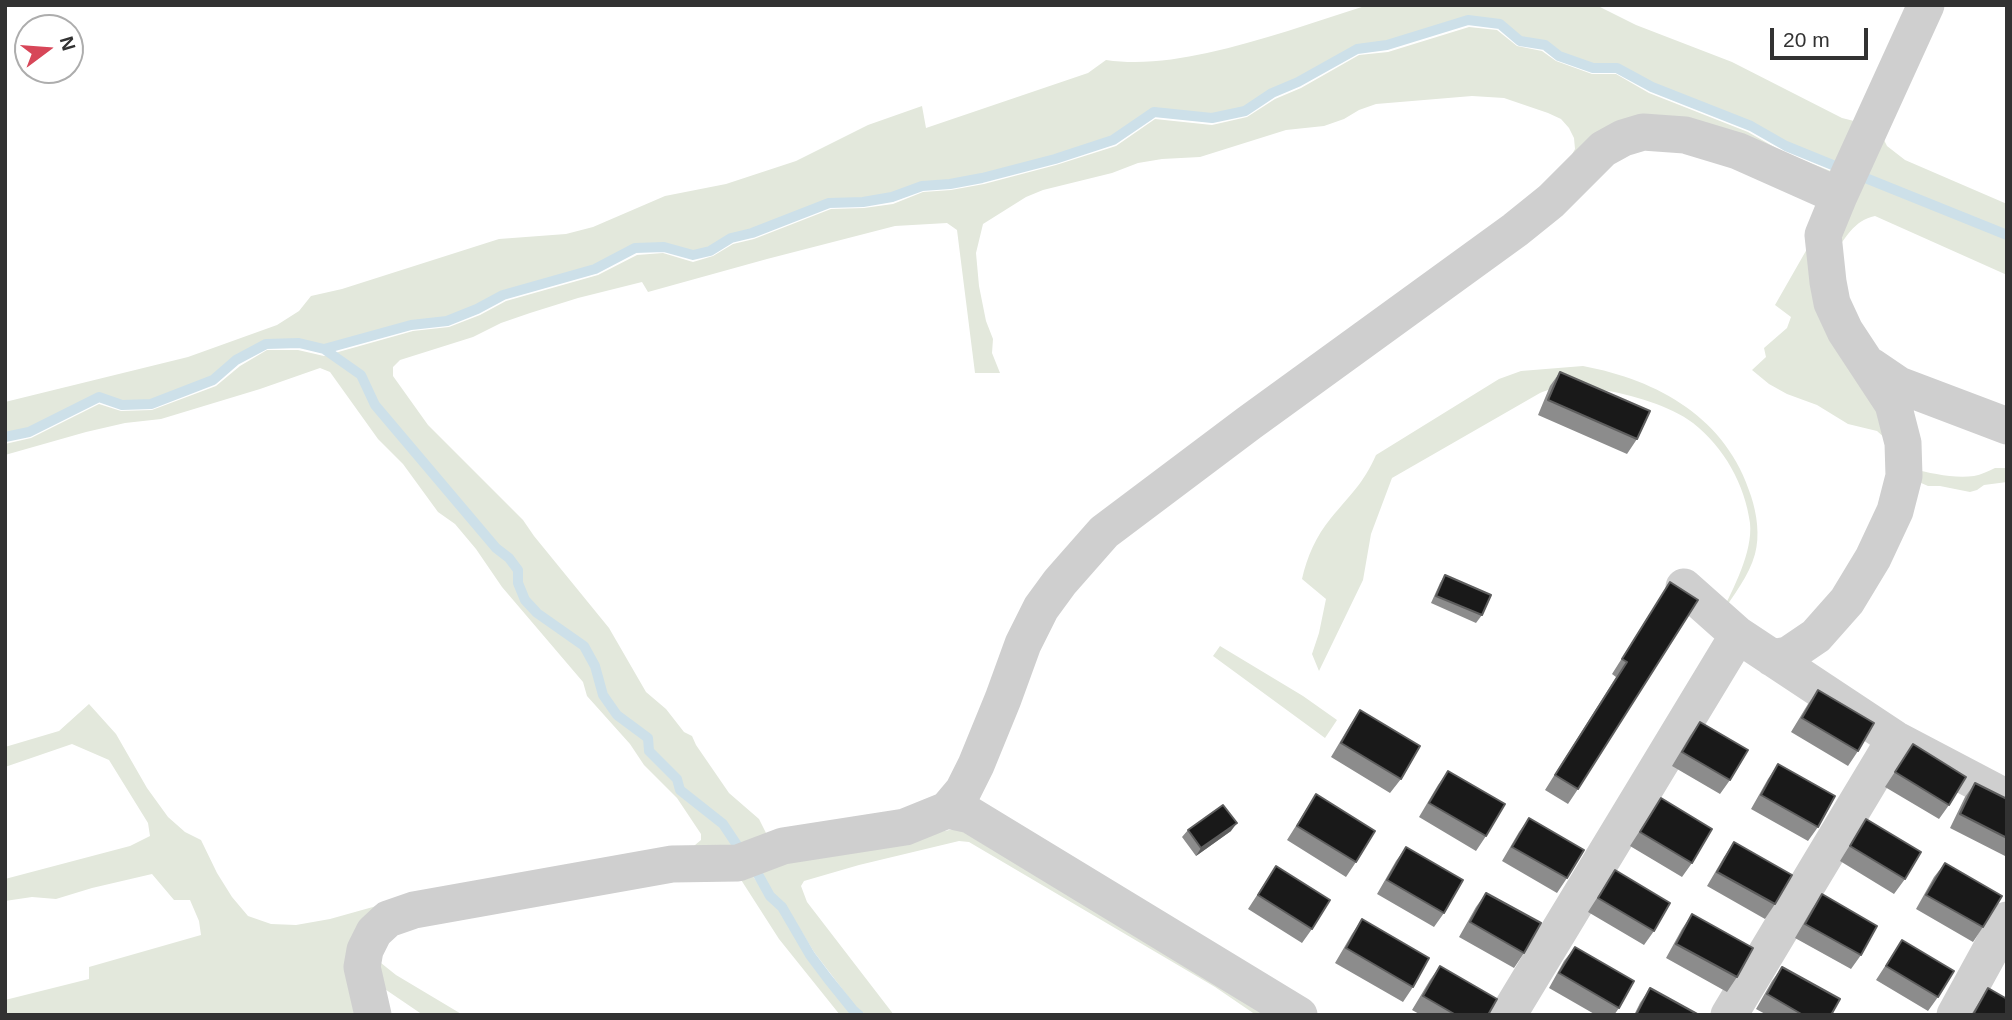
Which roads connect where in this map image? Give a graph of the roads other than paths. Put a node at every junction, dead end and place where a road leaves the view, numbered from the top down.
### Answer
1 (1926, 5) edge
2 (1839, 196) junction
3 (1867, 364) junction
4 (2007, 426) edge
5 (1684, 587) edge
6 (1738, 635) junction
7 (1772, 658) junction
8 (1895, 739) junction
9 (2007, 798) edge
10 (947, 810) junction
11 (2007, 920) edge
12 (373, 1015) edge
13 (1299, 1015) edge
14 (1508, 1015) edge
15 (1729, 1015) edge
16 (1955, 1015) edge

1 - 2 street
2 - 3 street
2 - 10 street
3 - 4 street
3 - 7 street
5 - 6 street
6 - 7 street
6 - 14 street
7 - 8 street
8 - 9 street
8 - 15 street
10 - 12 street
10 - 13 street
11 - 16 street

